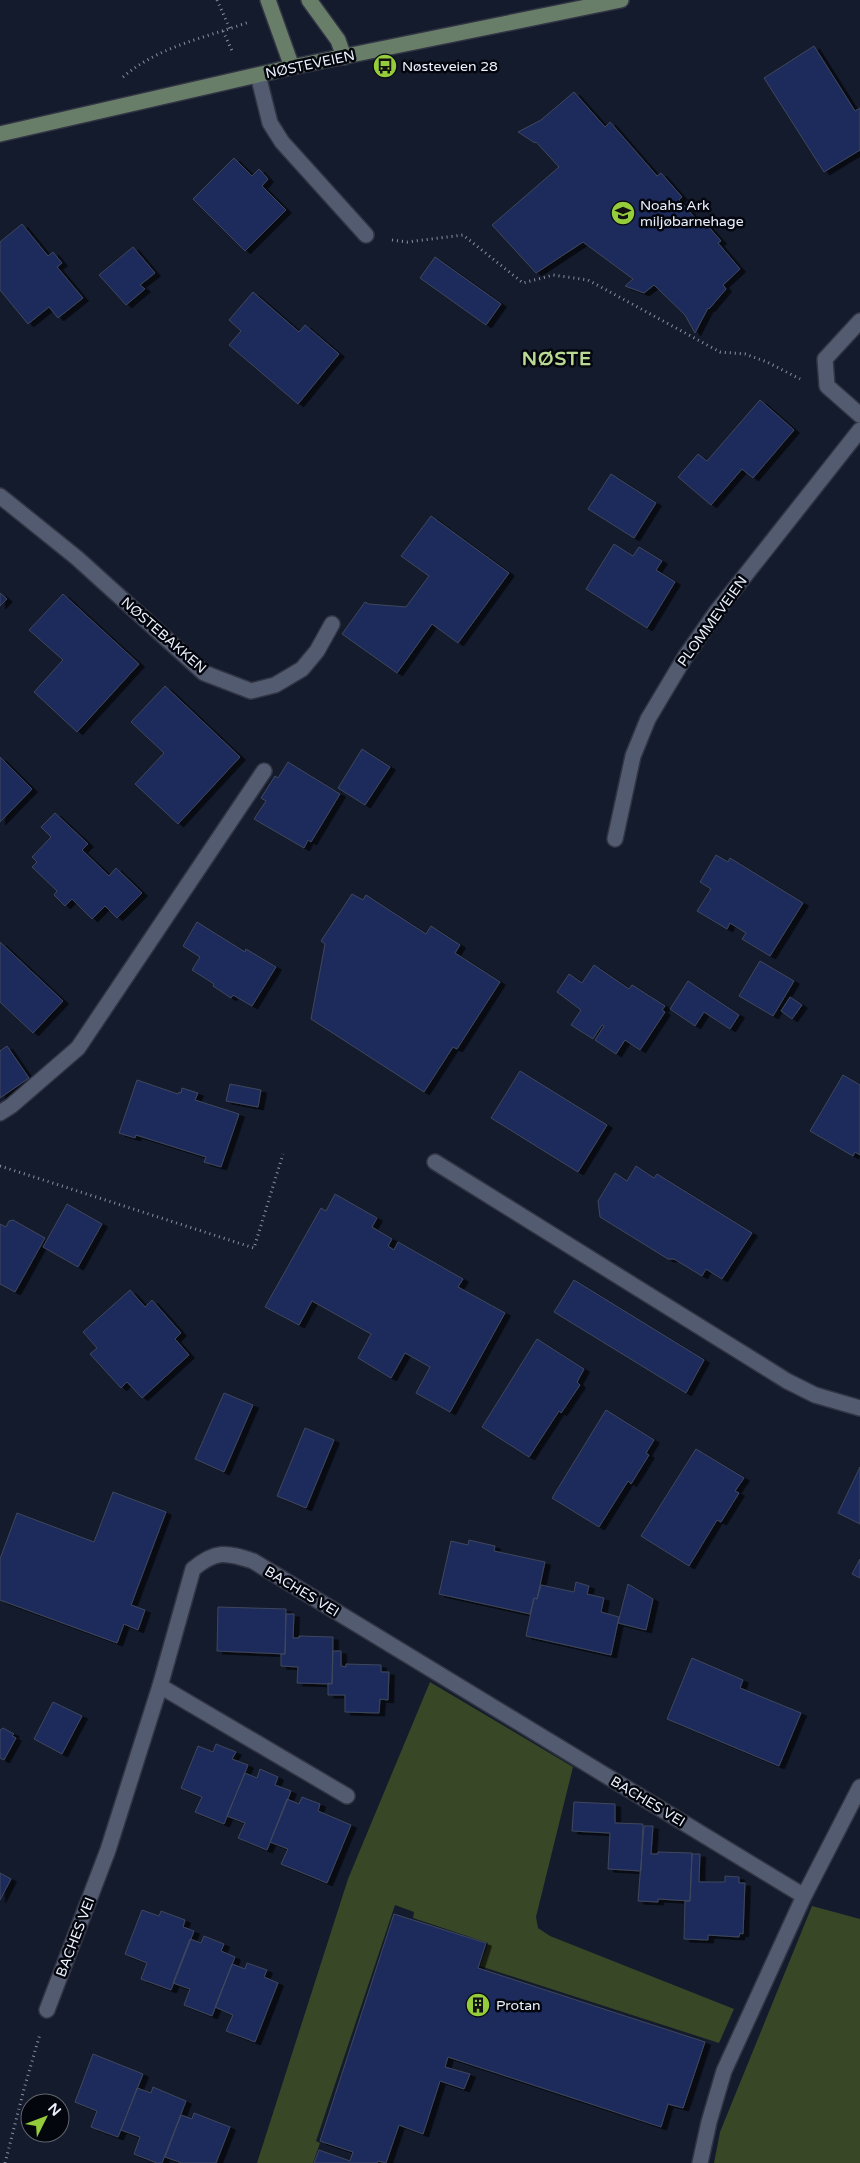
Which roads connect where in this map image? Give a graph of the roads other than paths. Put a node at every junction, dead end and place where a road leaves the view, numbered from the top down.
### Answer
1 (268, 0) edge
2 (309, 0) edge
3 (621, 0) edge
4 (344, 57) junction
5 (292, 67) junction
6 (258, 74) junction
7 (0, 134) edge
8 (366, 235) dead end
9 (860, 321) edge
10 (860, 415) edge
11 (860, 430) edge
12 (0, 496) edge
13 (332, 624) dead end
14 (264, 771) dead end
15 (615, 839) dead end
16 (0, 1113) edge
17 (436, 1162) dead end
18 (860, 1408) edge
19 (160, 1686) junction
20 (860, 1787) edge
21 (347, 1796) dead end
22 (804, 1896) junction
23 (47, 2010) road end
24 (700, 2163) edge

1 - 5 main road
2 - 4 main road
3 - 4 main road, NØSTEVEIEN
4 - 5 main road, NØSTEVEIEN
5 - 6 main road, NØSTEVEIEN
6 - 7 main road, NØSTEVEIEN
6 - 8 street
9 - 10 street
11 - 15 street, PLOMMEVEIEN
12 - 13 street, NØSTEBAKKEN
14 - 16 street
17 - 18 street
19 - 21 street
19 - 22 street, BACHES VEI
19 - 23 street, BACHES VEI
20 - 22 street
22 - 24 street

